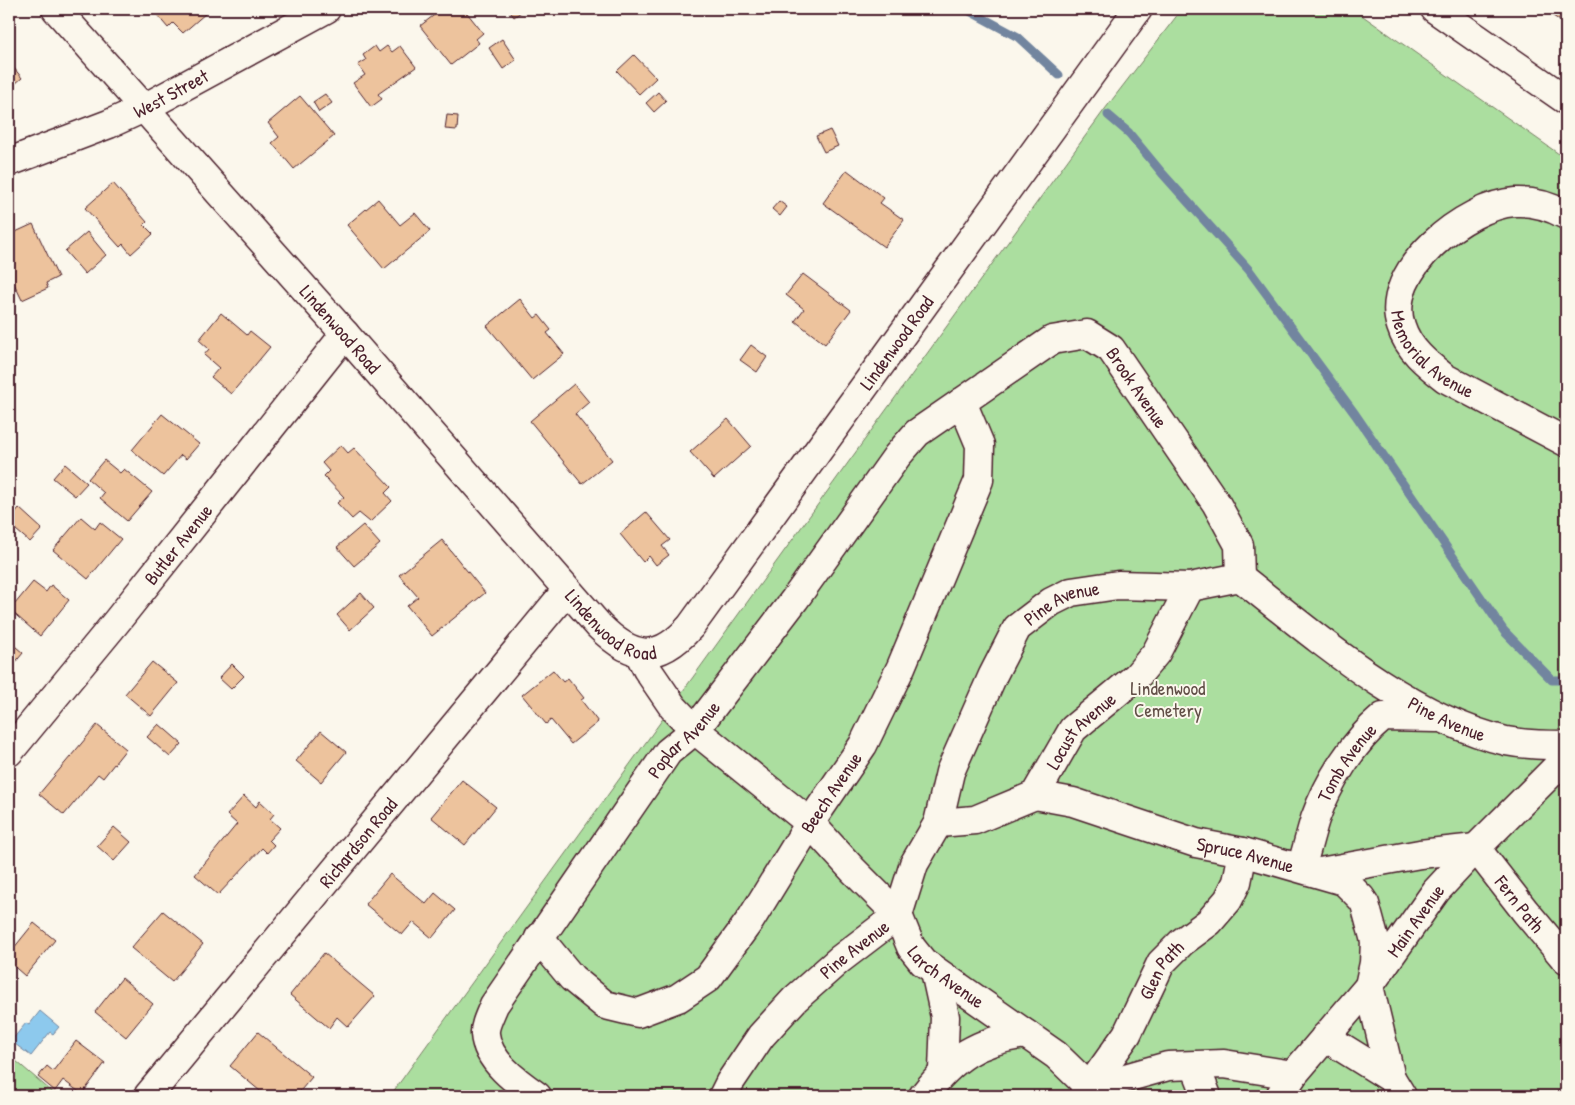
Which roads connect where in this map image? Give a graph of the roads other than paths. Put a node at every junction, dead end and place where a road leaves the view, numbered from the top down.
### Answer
1 (56, 9) edge
2 (326, 9) edge
3 (1138, 9) edge
4 (1436, 9) edge
5 (1566, 100) edge
6 (144, 108) junction
7 (9, 162) edge
8 (1566, 215) edge
9 (345, 334) junction
10 (962, 402) junction
11 (1566, 442) edge
12 (1240, 577) junction
13 (1190, 586) junction
14 (567, 590) junction
15 (639, 653) junction
16 (1440, 718) junction
17 (695, 730) junction
18 (9, 752) edge
19 (1565, 762) edge
20 (1035, 795) junction
21 (810, 823) junction
22 (938, 823) junction
23 (1476, 848) junction
24 (1243, 852) junction
25 (1310, 870) junction
26 (898, 915) junction
27 (539, 938) junction
28 (1566, 960) edge
29 (935, 971) junction
30 (1369, 986) junction
31 (1026, 1034) junction
32 (1325, 1037) junction
33 (1195, 1066) junction
34 (943, 1070) junction
35 (1287, 1086) edge
36 (1396, 1087) edge
37 (529, 1094) edge
38 (1087, 1094) edge
39 (148, 1096) edge
40 (723, 1096) edge
41 (923, 1096) edge
42 (1207, 1096) edge

1 - 6 street, Lindenwood Road
2 - 6 street, West Street
3 - 15 street, Lindenwood Road
4 - 5 street
6 - 7 street, West Street
6 - 9 street, Lindenwood Road
8 - 11 street, Memorial Avenue
9 - 14 street, Lindenwood Road
9 - 18 street, Butler Avenue
10 - 12 street, Brook Avenue
10 - 17 street, Poplar Avenue
10 - 21 street, Beech Avenue
12 - 13 street, Pine Avenue
12 - 16 street, Pine Avenue
13 - 20 street, Locust Avenue
13 - 22 street, Pine Avenue
14 - 15 street, Lindenwood Road
14 - 39 street, Richardson Road
15 - 17 street, Larch Avenue
16 - 19 street, Pine Avenue
16 - 25 street, Tomb Avenue
17 - 21 street, Larch Avenue
17 - 27 street, Poplar Avenue
19 - 23 street, Main Avenue
20 - 22 street
20 - 24 street, Spruce Avenue
21 - 26 street, Larch Avenue
21 - 27 street, Beech Avenue
22 - 26 street, Pine Avenue
23 - 25 street
23 - 28 street, Fern Path
23 - 30 street, Main Avenue
24 - 25 street, Spruce Avenue
24 - 38 street, Glen Path
25 - 30 street, Spruce Avenue
26 - 29 street, Larch Avenue
26 - 40 street, Pine Avenue
27 - 37 street, Poplar Avenue
29 - 31 street, Larch Avenue
29 - 34 street
30 - 32 street, Main Avenue
30 - 36 street
31 - 34 street
31 - 38 street, Larch Avenue
32 - 35 street, Main Avenue
32 - 36 street
33 - 35 street
33 - 38 street
33 - 42 street
34 - 41 street

